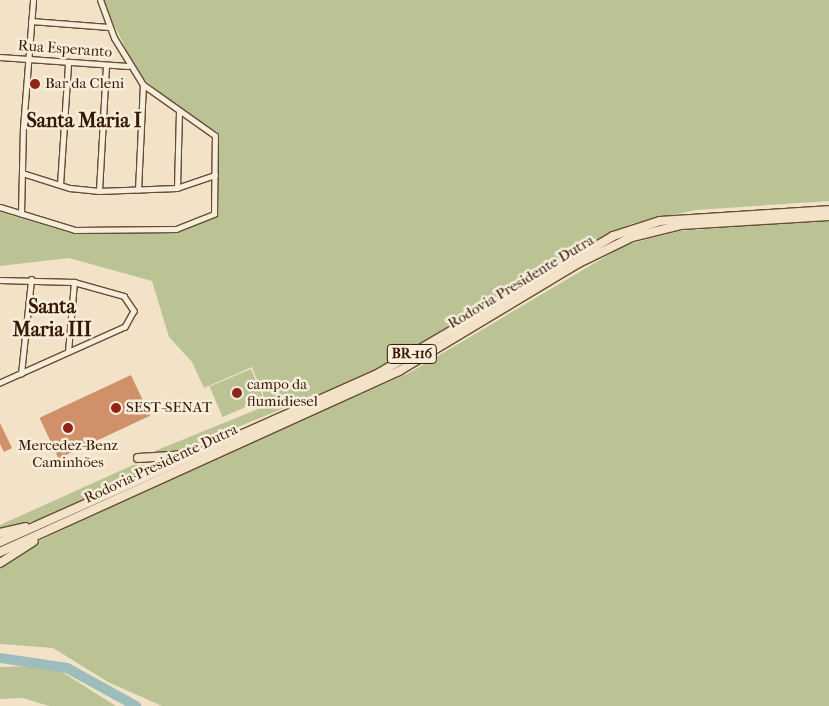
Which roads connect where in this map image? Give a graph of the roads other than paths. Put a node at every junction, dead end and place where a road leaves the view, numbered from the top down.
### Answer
1 (33, 0) edge
2 (100, 0) edge
3 (31, 20) junction
4 (109, 27) junction
5 (0, 57) edge
6 (29, 60) junction
7 (68, 64) junction
8 (106, 66) junction
9 (128, 66) junction
10 (143, 85) junction
11 (179, 113) junction
12 (22, 173) junction
13 (216, 175) junction
14 (60, 185) junction
15 (177, 188) junction
16 (99, 190) junction
17 (138, 190) junction
18 (0, 207) edge
19 (829, 210) edge
20 (21, 214) junction
21 (829, 216) edge
22 (0, 280) edge
23 (31, 280) junction
24 (74, 282) junction
25 (68, 352) junction
26 (21, 374) junction
27 (0, 383) edge
28 (192, 454) junction
29 (138, 458) dead end
30 (51, 520) junction
31 (49, 531) junction
32 (0, 533) edge
33 (0, 542) edge
34 (0, 552) edge
35 (0, 563) edge

1 - 3 street
2 - 4 street
3 - 4 street
3 - 6 street
4 - 9 street
5 - 6 street, Rua Esperanto
6 - 7 street, Rua Esperanto
6 - 12 street
7 - 8 street, Rua Esperanto
7 - 14 street
8 - 9 street, Rua Esperanto
8 - 16 street
9 - 10 street
10 - 11 street
10 - 17 street
11 - 13 street
11 - 15 street
12 - 14 street
12 - 20 street
13 - 15 street
13 - 20 street
14 - 16 street
15 - 17 street
16 - 17 street
18 - 20 street
19 - 28 highway, Rodovia Presidente Dutra / BR-116
21 - 31 highway, Rodovia Presidente Dutra / BR-116
22 - 23 street
23 - 24 street
23 - 26 street
24 - 25 street
24 - 25 street
25 - 26 street
26 - 27 street
28 - 29 highway
28 - 30 highway, Rodovia Presidente Dutra / BR-116
30 - 32 highway
30 - 33 highway, Rodovia Presidente Dutra / BR-116
31 - 34 highway, Rodovia Presidente Dutra / BR-116
31 - 35 highway

